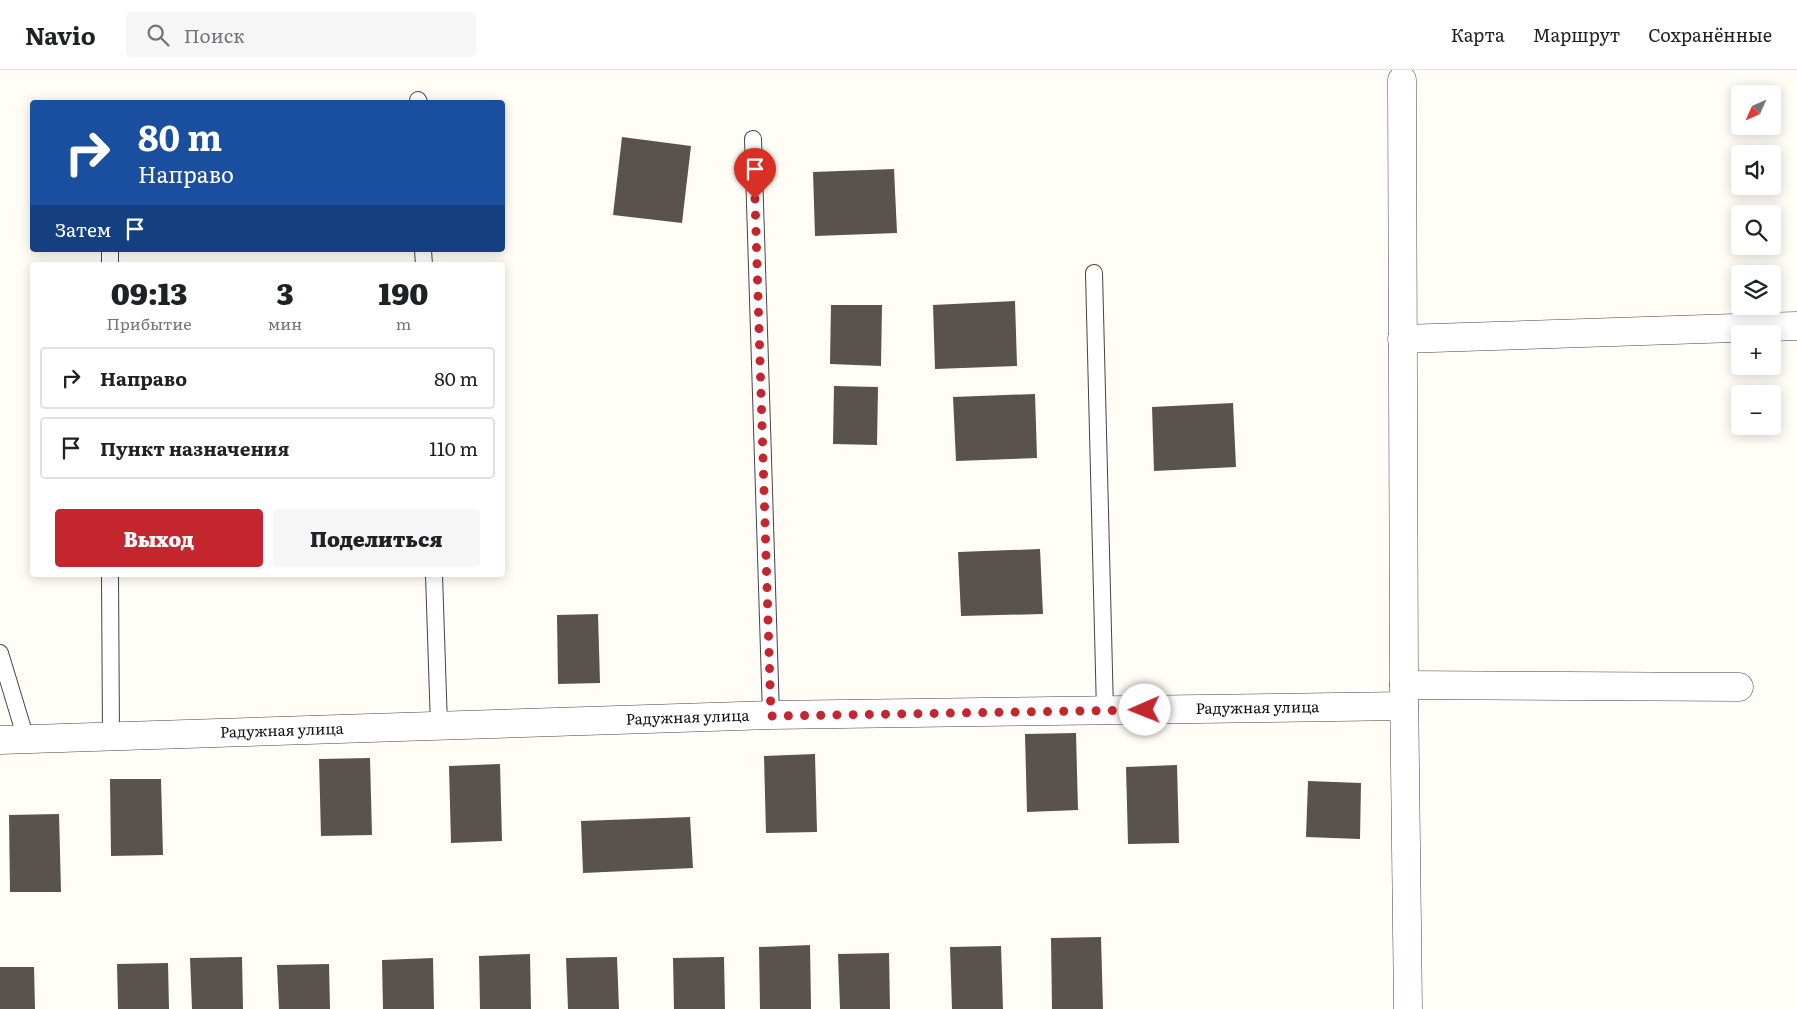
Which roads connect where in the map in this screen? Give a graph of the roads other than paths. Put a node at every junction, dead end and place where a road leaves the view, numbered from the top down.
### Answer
1 (1402, 80) dead end
2 (753, 139) dead end
3 (1094, 274) dead end
4 (1797, 326) edge
5 (1402, 339) junction
6 (110, 577) edge
7 (434, 577) edge
8 (0, 653) edge
9 (1739, 687) dead end
10 (1404, 696) junction
11 (1105, 711) junction
12 (771, 716) junction
13 (439, 726) junction
14 (111, 736) junction
15 (13, 739) edge
16 (1408, 1009) edge

1 - 5 street
2 - 12 lane
3 - 11 lane
4 - 5 street
5 - 10 street
6 - 14 lane
7 - 13 lane
8 - 15 lane
9 - 10 street, Радужная улица
10 - 11 street, Радужная улица
10 - 16 street
11 - 12 street, Радужная улица
12 - 13 street, Радужная улица
13 - 14 street, Радужная улица
14 - 15 street, Радужная улица

